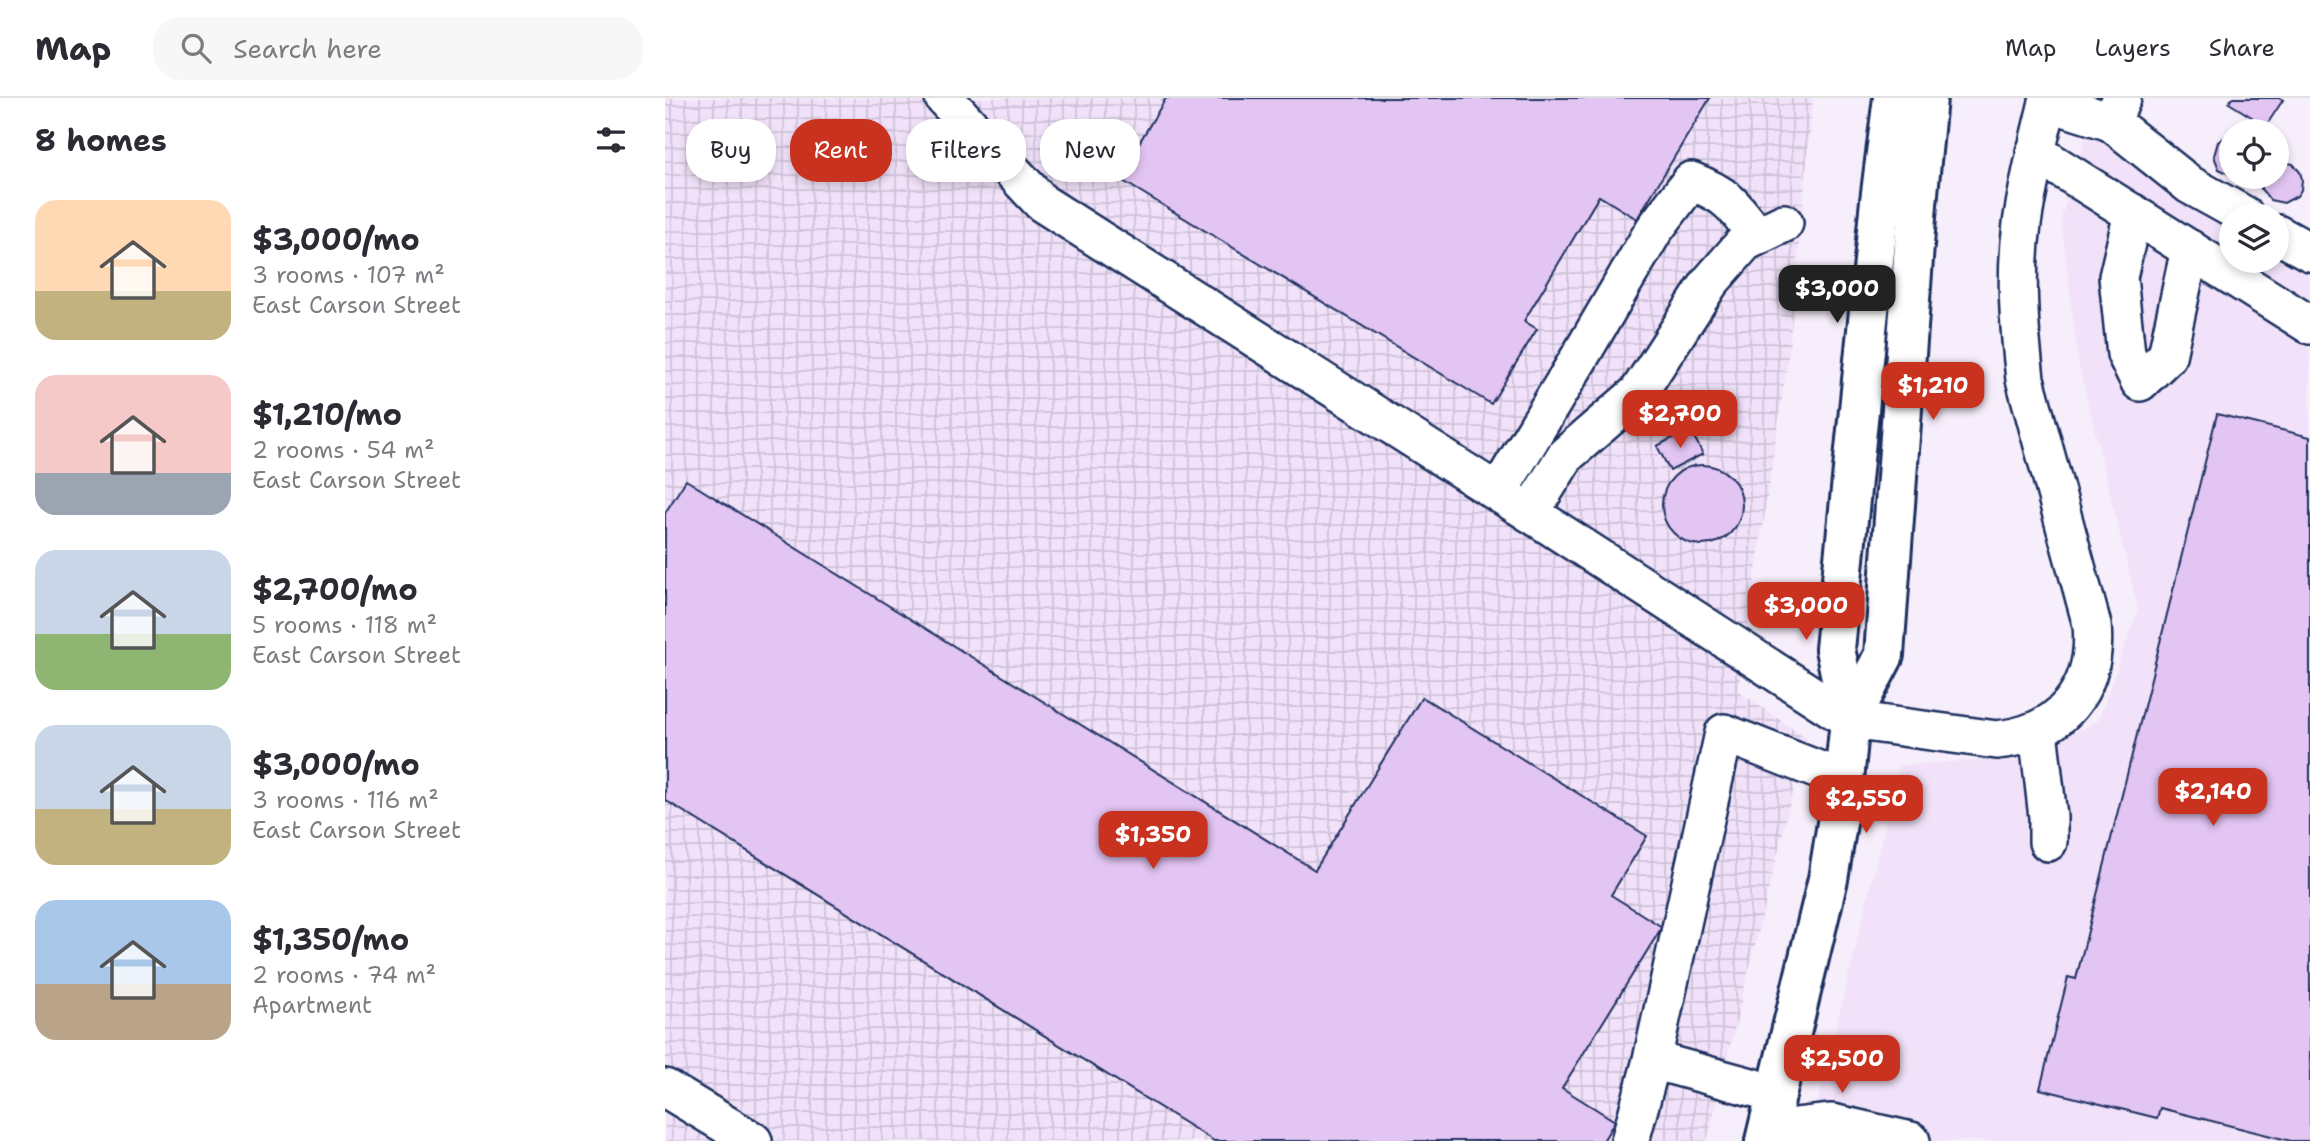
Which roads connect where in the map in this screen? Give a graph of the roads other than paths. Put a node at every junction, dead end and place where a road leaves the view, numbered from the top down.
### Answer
1 (944, 98) edge
2 (1893, 98) edge
3 (1927, 98) edge
4 (2048, 100) edge
5 (2117, 110) edge
6 (2035, 152) junction
7 (2222, 203) edge
8 (2133, 213) junction
9 (2289, 241) edge
10 (2190, 249) junction
11 (2310, 252) edge
12 (2310, 325) edge
13 (1498, 492) junction
14 (1530, 513) junction
15 (1850, 720) junction
16 (2038, 731) junction
17 (1844, 780) junction
18 (2048, 842) dead end
19 (1652, 1060) junction
20 (665, 1088) edge
21 (1777, 1094) junction
22 (1773, 1137) edge
23 (753, 1141) edge
24 (1630, 1141) edge
25 (1911, 1141) edge

1 - 13 street
2 - 15 main road
3 - 15 main road
4 - 5 street
4 - 6 street
5 - 7 street
6 - 8 street
6 - 16 street
8 - 10 street
8 - 10 street
9 - 11 street
10 - 12 street
13 - 14 street
13 - 14 street
14 - 15 street
15 - 16 street
15 - 17 main road
16 - 18 street
17 - 19 street
17 - 21 main road
19 - 21 street
19 - 24 street
20 - 23 street
21 - 22 main road
22 - 25 street

